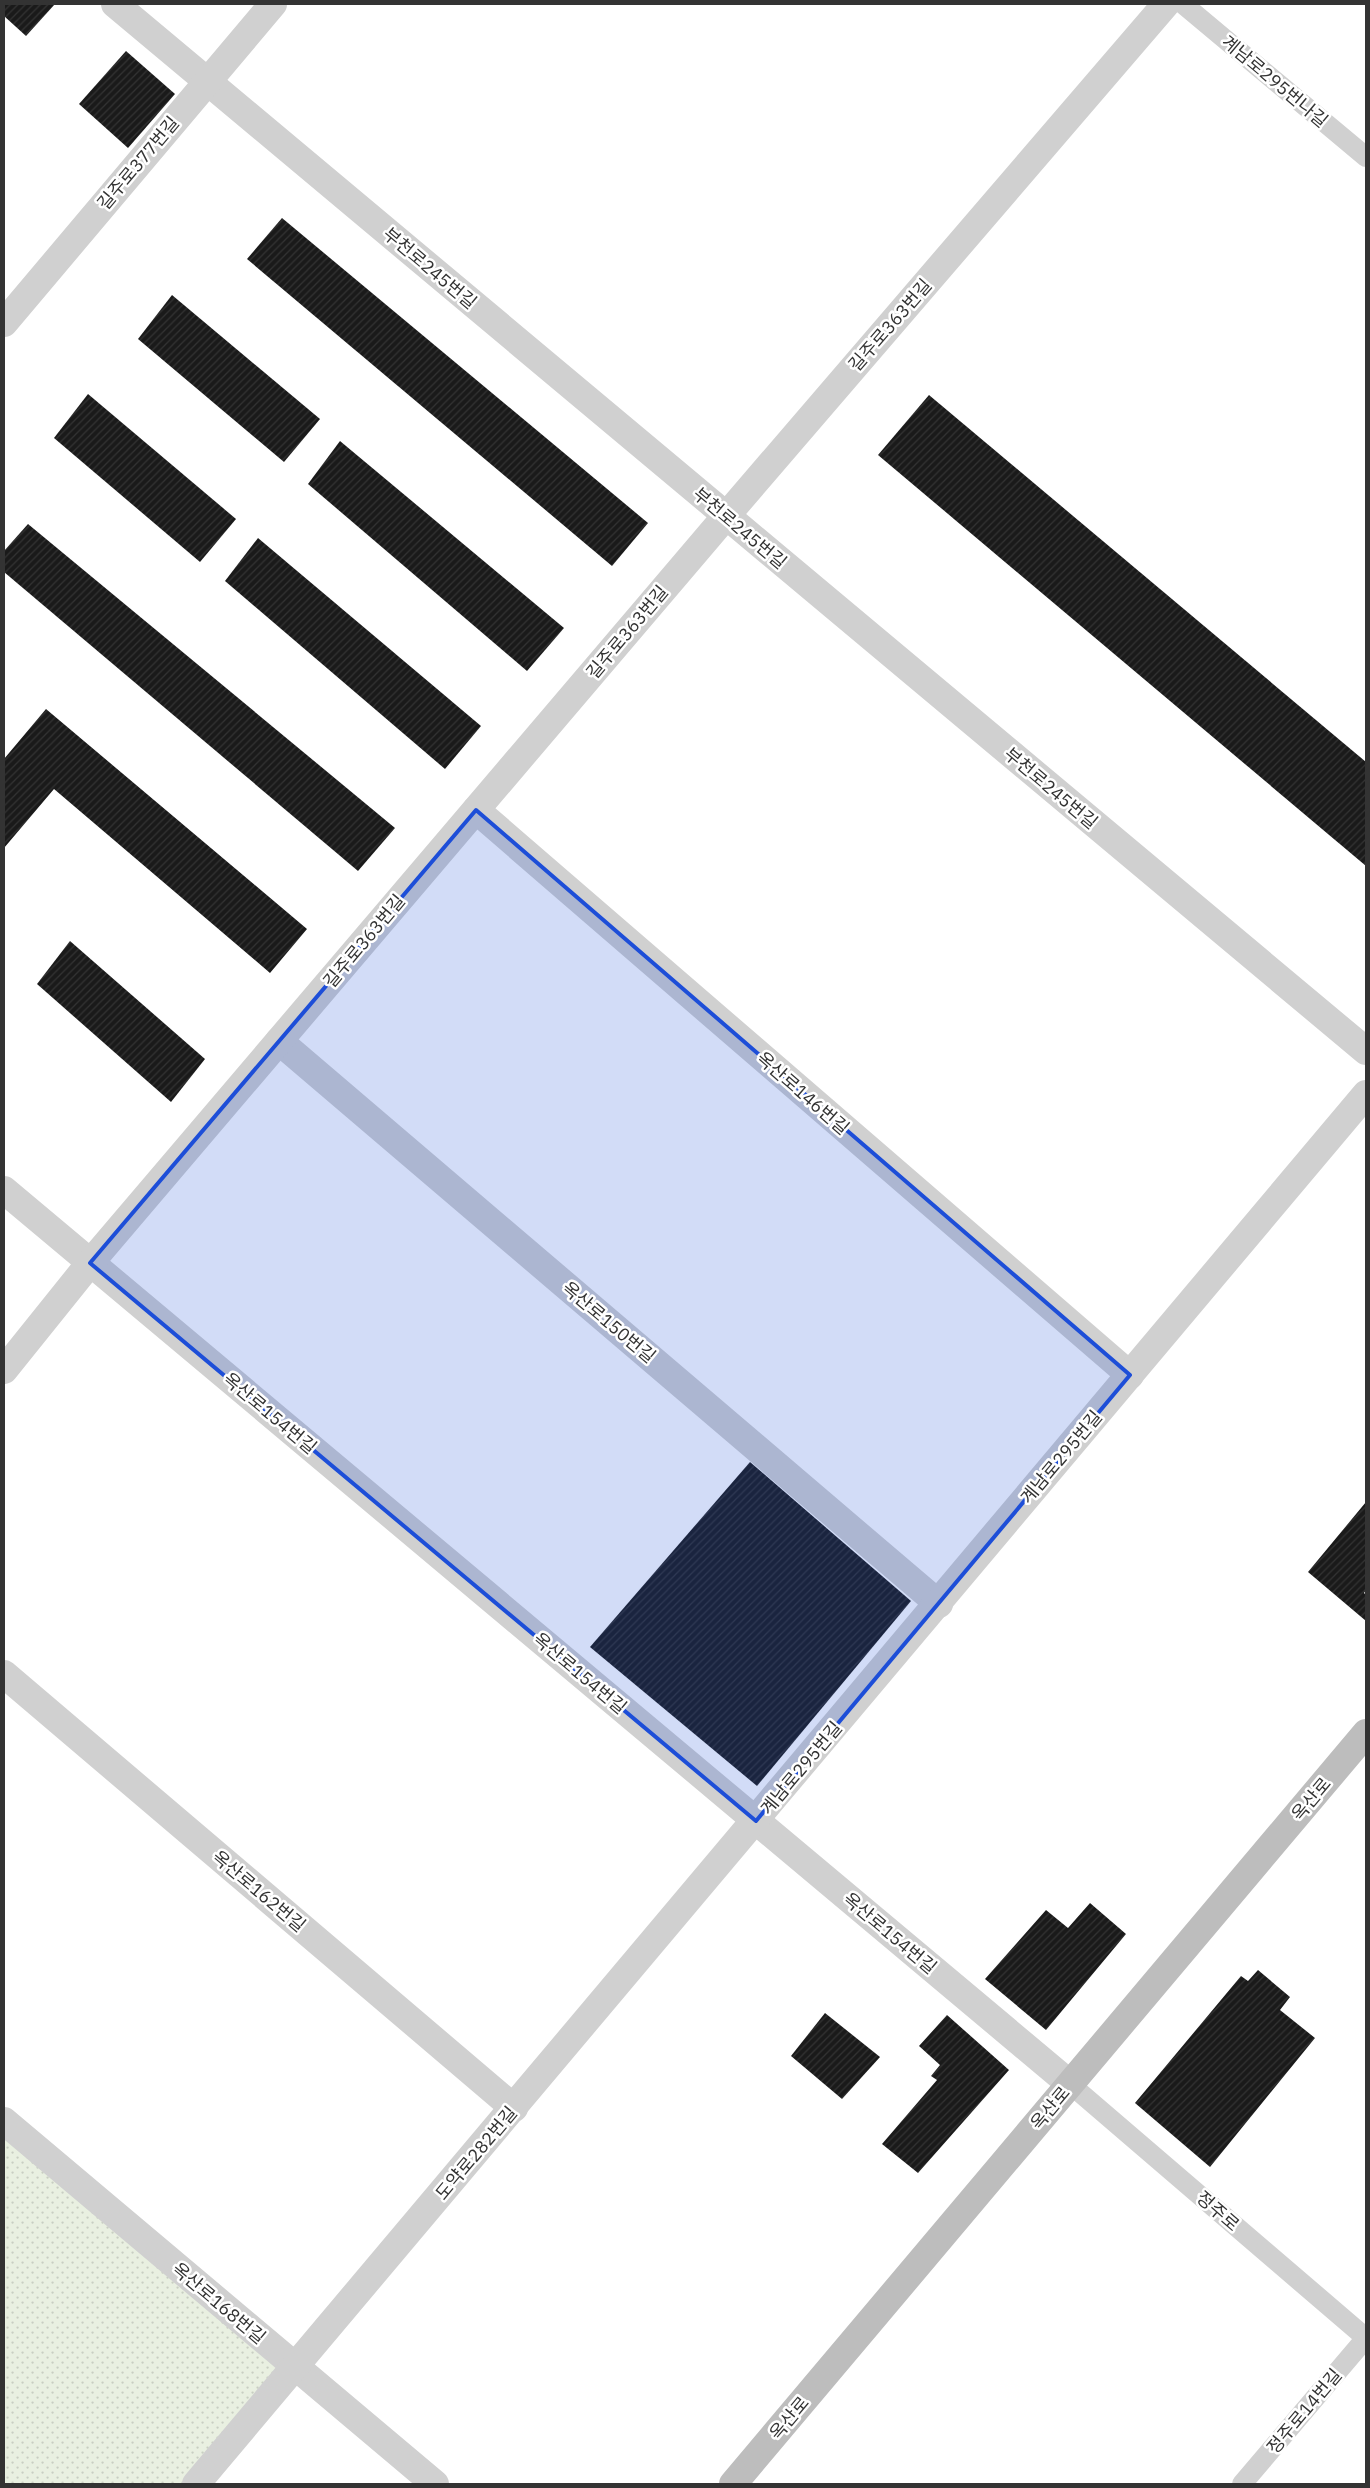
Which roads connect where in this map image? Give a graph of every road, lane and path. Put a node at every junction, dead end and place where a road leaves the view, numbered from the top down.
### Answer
1 (115, 4) edge
2 (273, 4) edge
3 (1166, 4) edge
4 (1183, 4) edge
5 (207, 81) junction
6 (1366, 157) edge
7 (4, 323) edge
8 (726, 516) junction
9 (476, 810) junction
10 (278, 1041) junction
11 (1366, 1051) edge
12 (1366, 1094) edge
13 (4, 1190) edge
14 (90, 1263) junction
15 (4, 1370) edge
16 (1130, 1375) junction
17 (939, 1604) junction
18 (4, 1674) edge
19 (1366, 1732) edge
20 (756, 1821) junction
21 (1070, 2084) junction
22 (514, 2108) junction
23 (4, 2121) edge
24 (1366, 2338) edge
25 (295, 2367) junction
26 (196, 2484) edge
27 (435, 2484) edge
28 (733, 2484) edge
29 (1242, 2484) edge

1 - 5 street, 부천로245번길
2 - 5 street, 길주로377번길
3 - 8 street, 길주로363번길
4 - 6 lane, 계남로295번나길
5 - 7 street, 길주로377번길
5 - 8 street, 부천로245번길
8 - 9 street, 길주로363번길
8 - 11 street, 부천로245번길
9 - 10 street, 길주로363번길
9 - 16 street, 옥산로146번길
10 - 14 street, 길주로363번길
10 - 17 street, 옥산로150번길
12 - 16 street, 계남로295번길
13 - 14 street, 옥산로154번길
14 - 15 street, 길주로363번길
14 - 20 street, 옥산로154번길
16 - 17 street, 계남로295번길
17 - 20 street, 계남로295번길
18 - 22 street, 옥산로162번길
19 - 21 street, 옥산로
20 - 21 street, 옥산로154번길
20 - 22 street, 도약로282번길
21 - 24 lane, 정주로
21 - 28 street, 옥산로
22 - 25 street, 도약로282번길
23 - 25 street, 옥산로168번길
24 - 29 lane, 정주로14번길
25 - 26 street, 도약로282번길
25 - 27 street, 옥산로168번길

